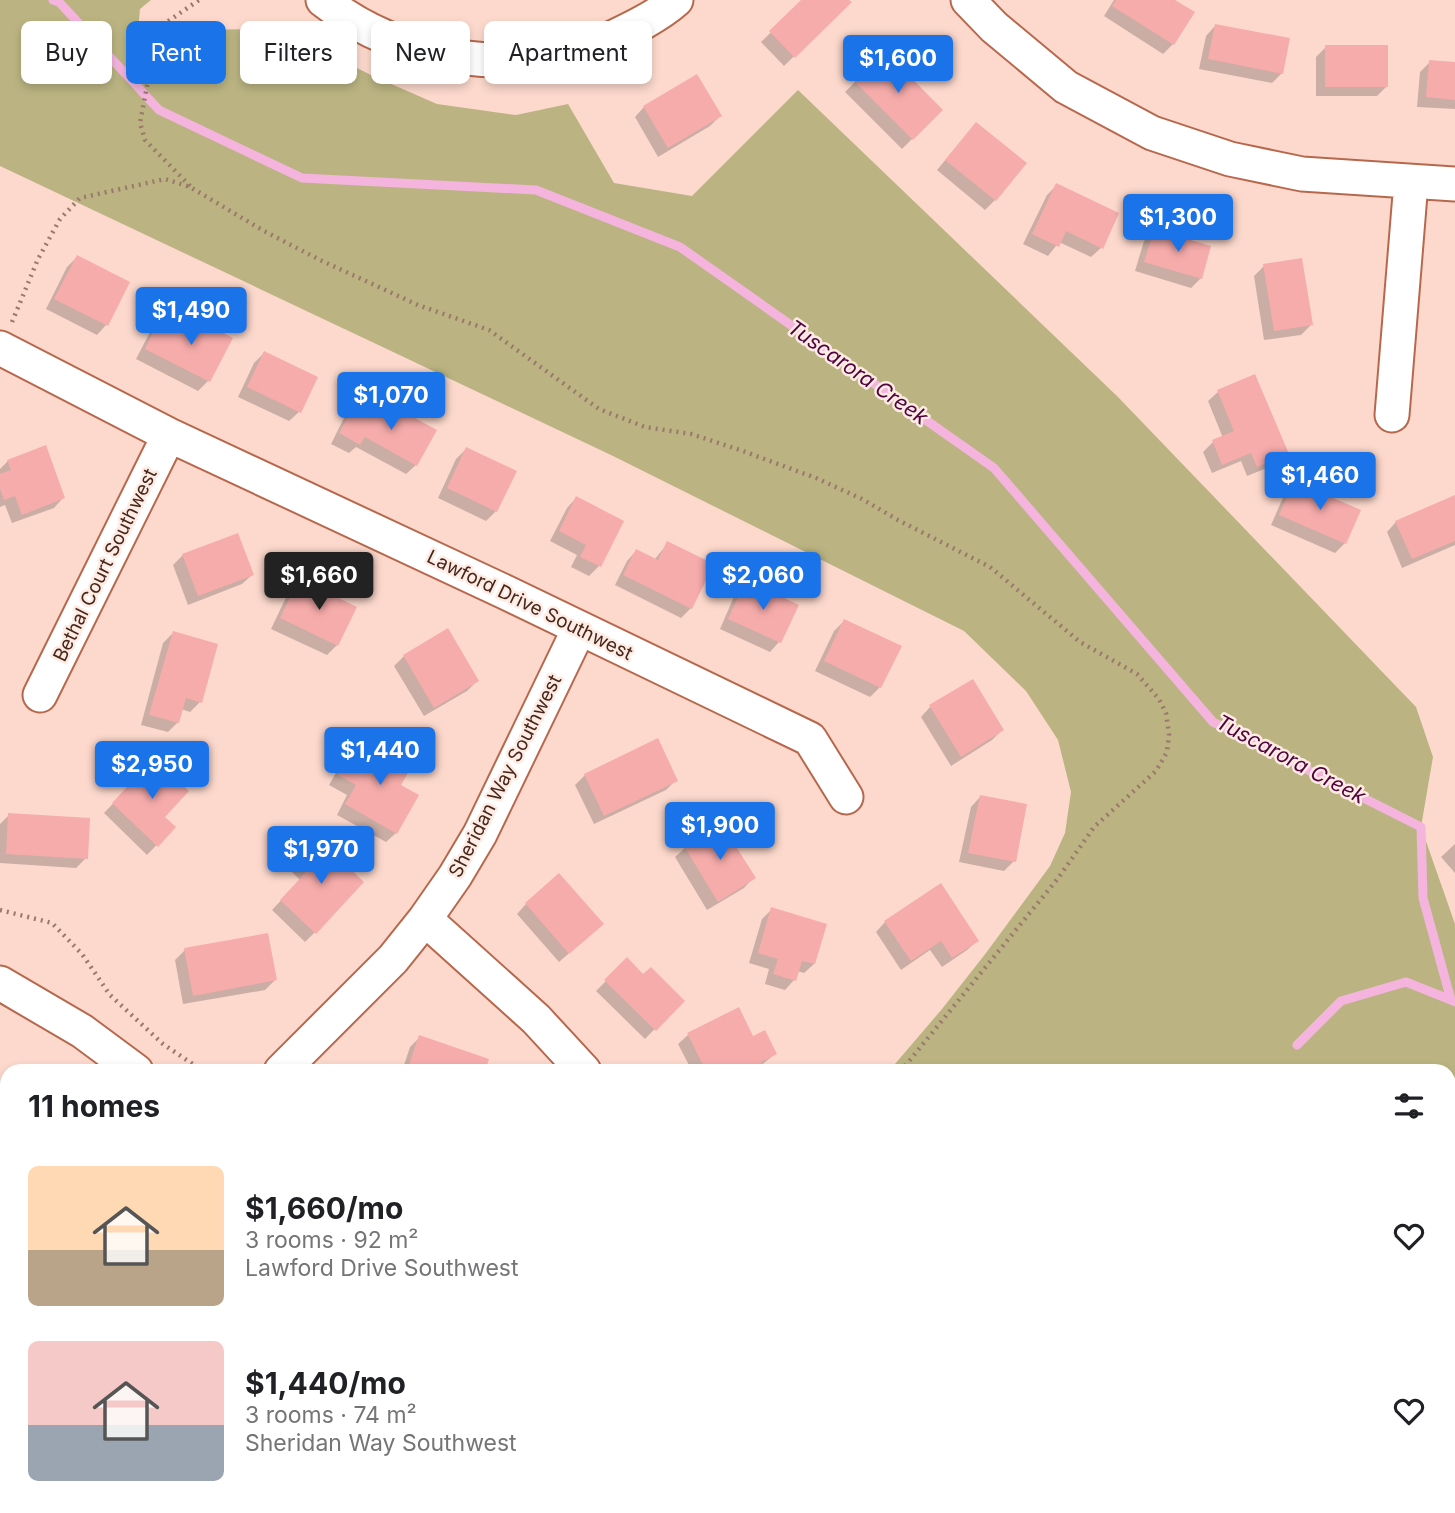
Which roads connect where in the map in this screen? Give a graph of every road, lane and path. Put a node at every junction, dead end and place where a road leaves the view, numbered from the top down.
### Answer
1 (199, 0) edge
2 (323, 0) edge
3 (676, 0) edge
4 (968, 0) edge
5 (1411, 182) junction
6 (1455, 184) edge
7 (190, 187) junction
8 (1, 348) edge
9 (1392, 415) dead end
10 (169, 435) junction
11 (579, 629) junction
12 (40, 695) dead end
13 (846, 797) dead end
14 (0, 910) edge
15 (425, 919) junction
16 (0, 983) edge
17 (127, 1064) edge
18 (193, 1064) edge
19 (288, 1064) edge
20 (578, 1064) edge
21 (907, 1064) edge

1 - 7 path
2 - 3 street
4 - 5 street
5 - 6 street
5 - 9 street
7 - 8 path
7 - 21 path
8 - 10 street, Lawford Drive Southwest
10 - 11 street, Lawford Drive Southwest
10 - 12 street, Bethal Court Southwest
11 - 13 street, Lawford Drive Southwest
11 - 15 street, Sheridan Way Southwest
14 - 18 path
15 - 19 street, Sheridan Way Southwest
15 - 20 street
16 - 17 street

